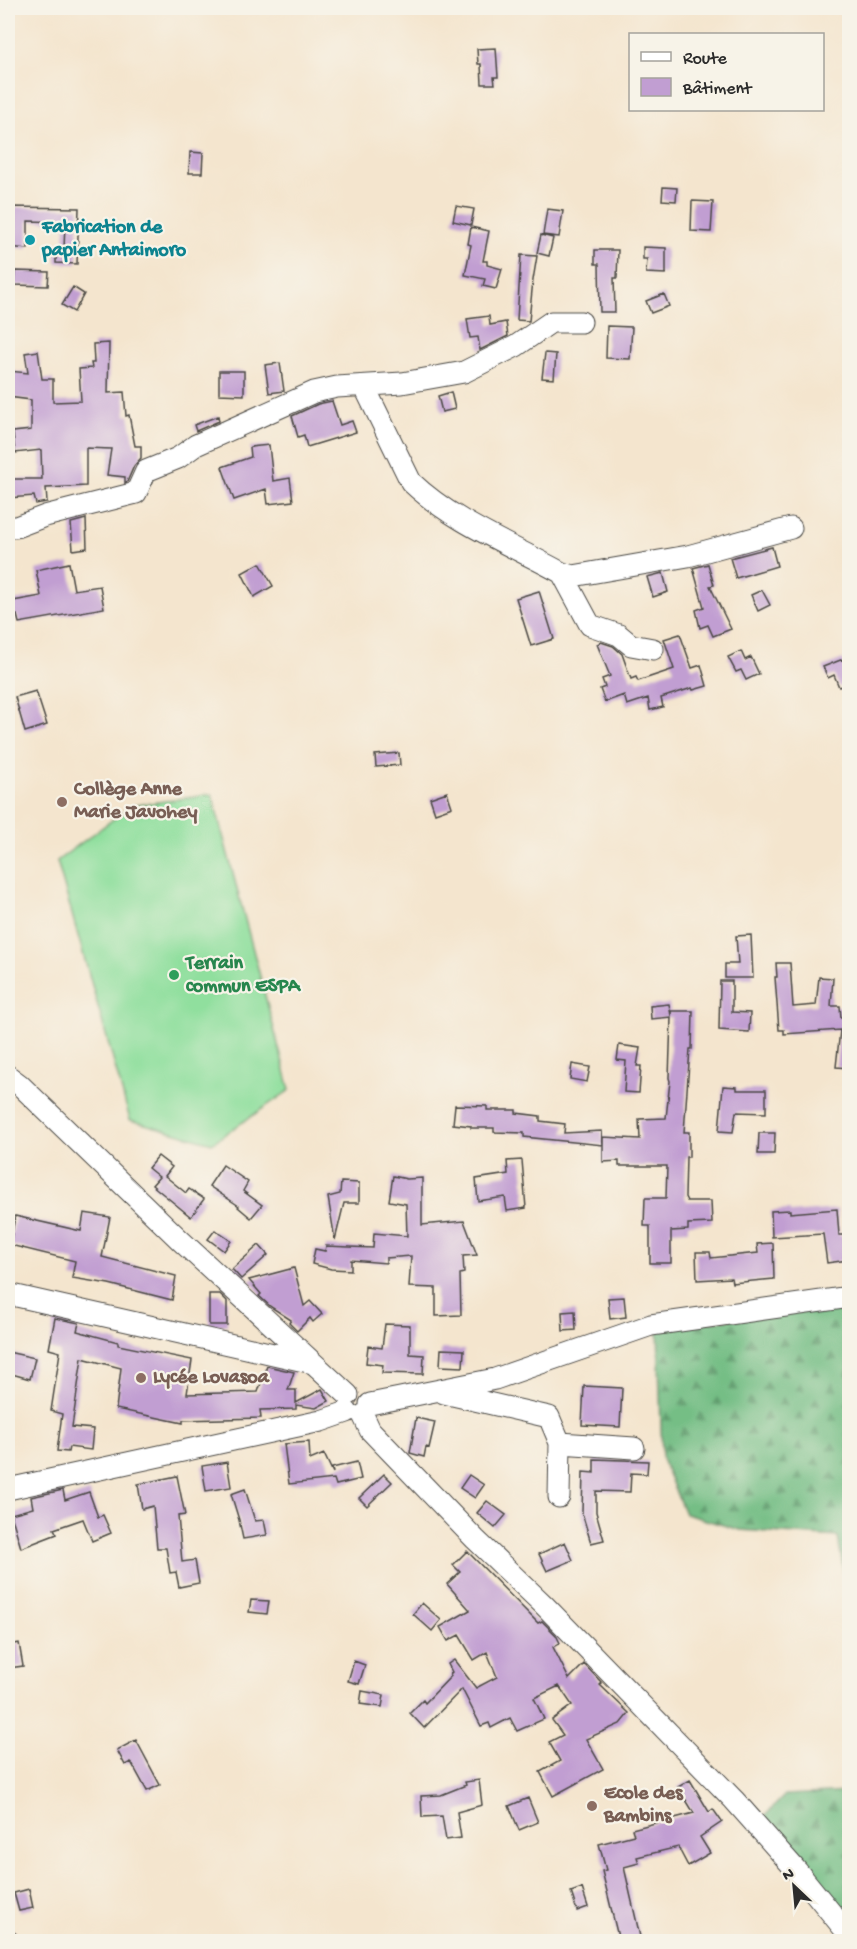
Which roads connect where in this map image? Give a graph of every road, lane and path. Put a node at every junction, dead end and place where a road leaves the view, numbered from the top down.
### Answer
1 (581, 322) dead end
2 (364, 386) junction
3 (8, 527) edge
4 (791, 528) dead end
5 (562, 573) junction
6 (653, 649) dead end
7 (8, 1076) edge
8 (8, 1294) edge
9 (849, 1297) edge
10 (314, 1363) junction
11 (438, 1391) junction
12 (357, 1407) junction
13 (560, 1443) junction
14 (634, 1448) dead end
15 (8, 1489) edge
16 (559, 1497) dead end
17 (849, 1936) edge

1 - 2 street
2 - 3 street
2 - 5 street
4 - 5 street
5 - 6 street
7 - 10 street
8 - 10 street
9 - 11 street
10 - 12 street
11 - 12 street
11 - 13 street
12 - 15 street
12 - 17 street
13 - 14 street
13 - 16 street

